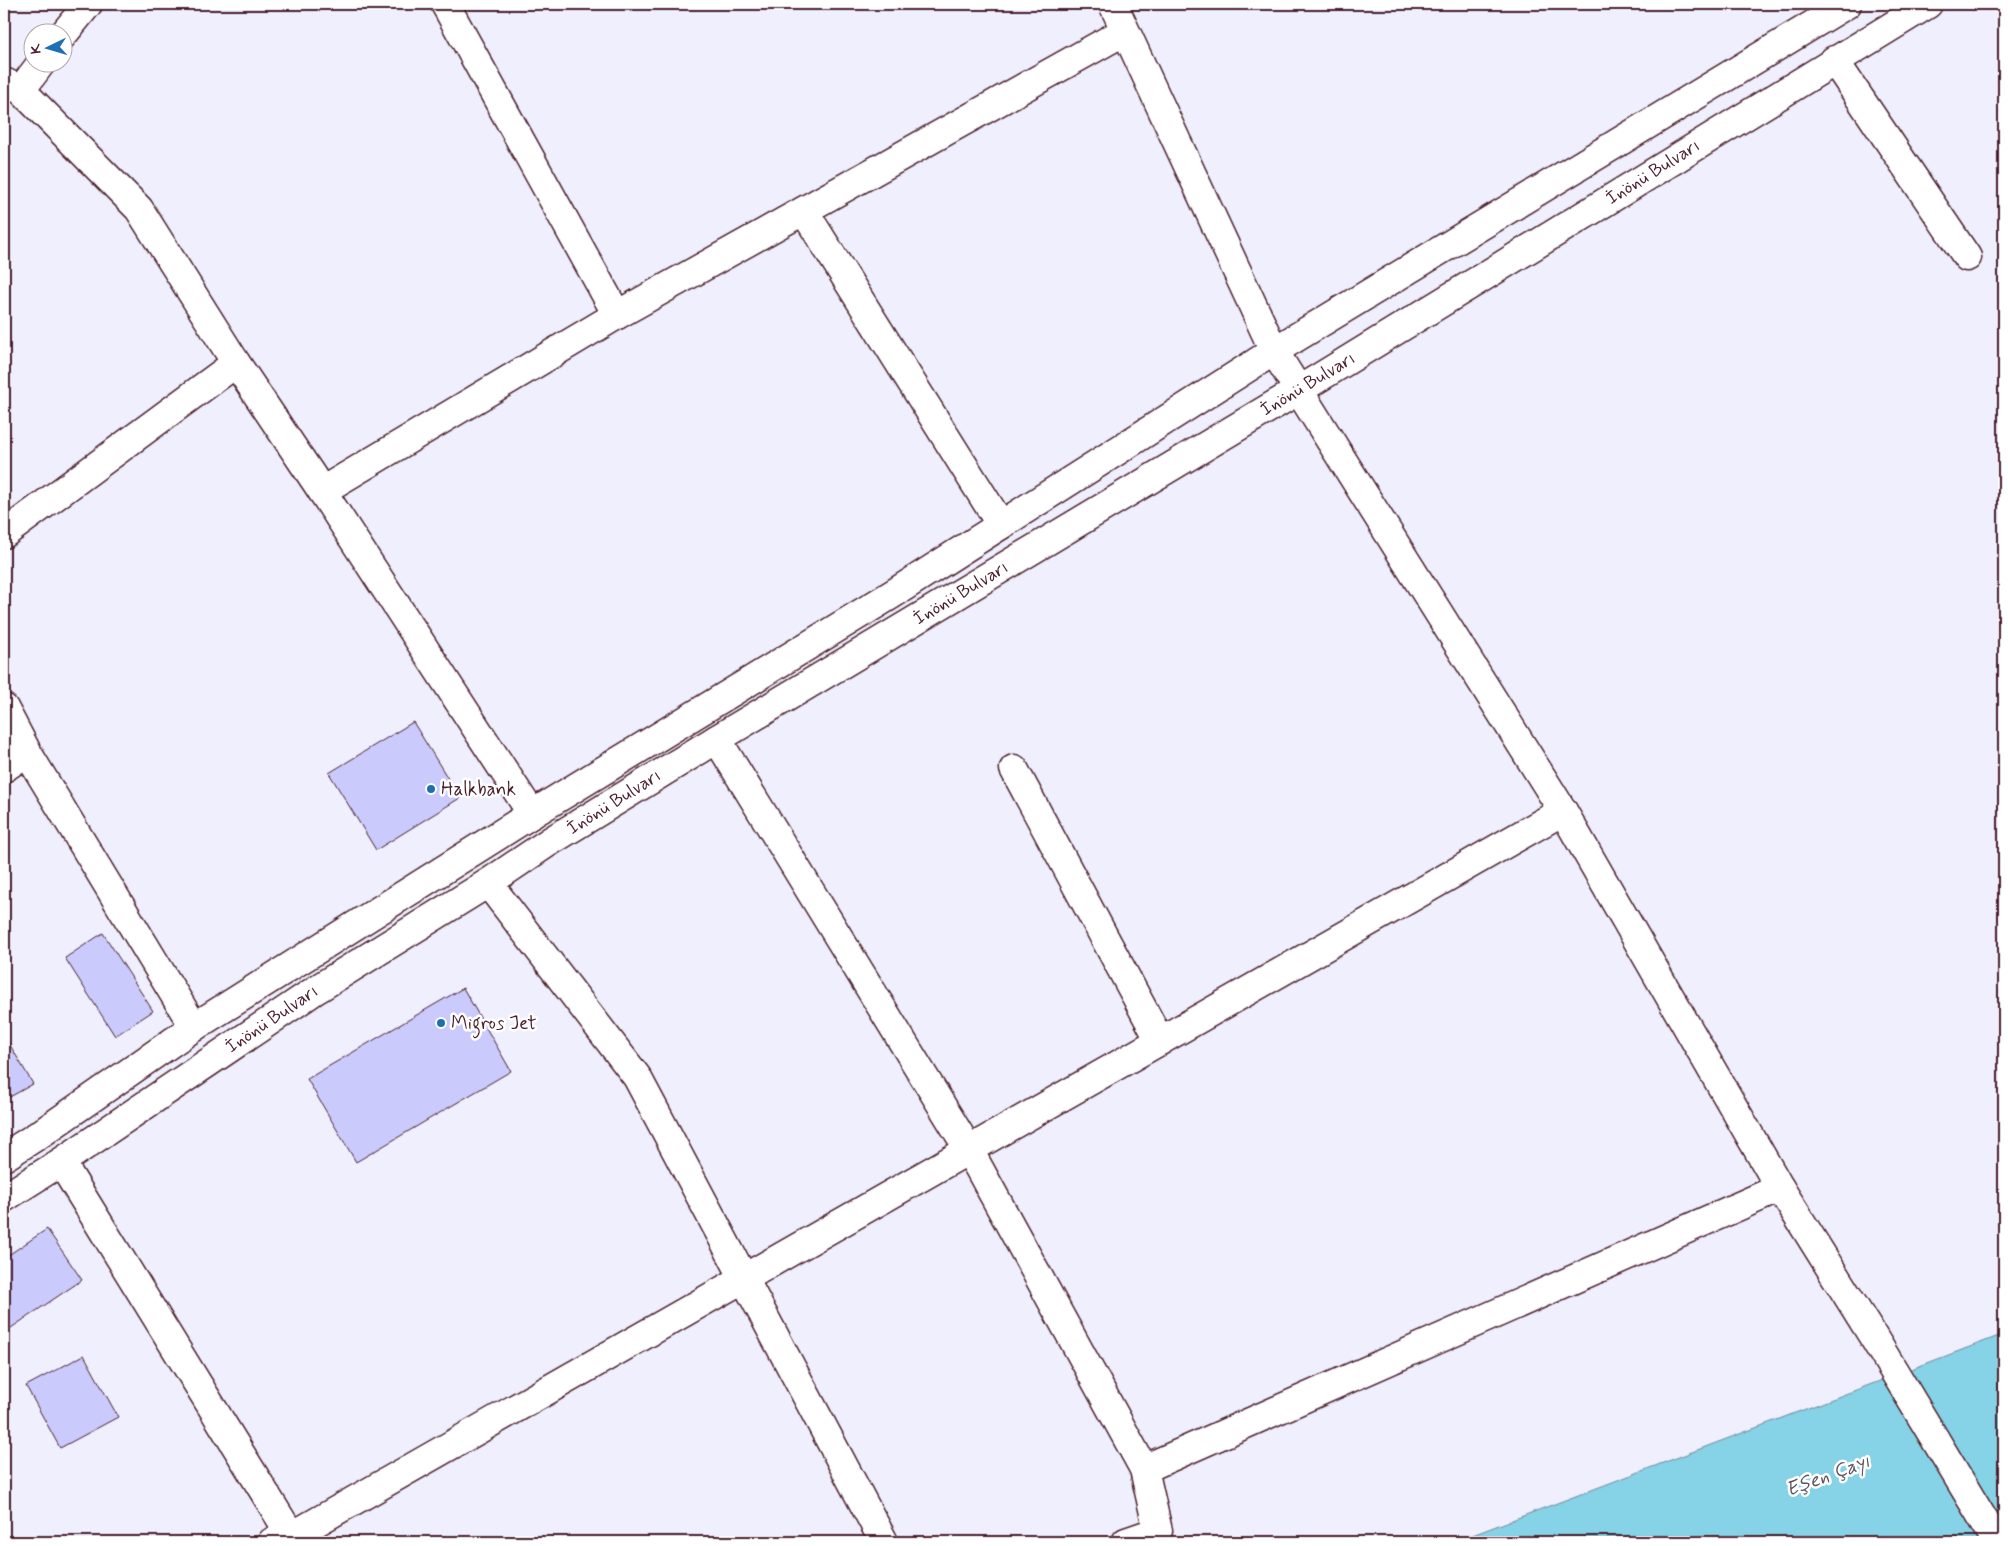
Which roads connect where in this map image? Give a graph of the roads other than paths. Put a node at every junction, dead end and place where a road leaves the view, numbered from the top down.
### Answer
1 (88, 4) edge
2 (445, 4) edge
3 (1113, 4) edge
4 (1847, 4) edge
5 (1928, 4) edge
6 (72, 24) edge
7 (1125, 31) junction
8 (1834, 60) junction
9 (30, 72) edge
10 (12, 86) edge
11 (804, 211) junction
12 (1967, 257) dead end
13 (617, 315) junction
14 (1274, 351) junction
15 (236, 363) junction
16 (1299, 390) junction
17 (322, 491) junction
18 (1001, 525) junction
19 (4, 534) edge
20 (4, 708) edge
21 (717, 739) junction
22 (26, 752) junction
23 (4, 768) edge
24 (1014, 769) dead end
25 (1563, 811) junction
26 (532, 814) junction
27 (550, 842) junction
28 (488, 883) junction
29 (194, 1027) junction
30 (1160, 1041) junction
31 (43, 1132) junction
32 (969, 1150) junction
33 (4, 1156) edge
34 (61, 1162) junction
35 (1780, 1188) junction
36 (4, 1198) edge
37 (744, 1280) junction
38 (1144, 1469) junction
39 (286, 1540) edge
40 (884, 1542) edge
41 (1126, 1542) edge
42 (1997, 1542) edge

1 - 6 street
2 - 13 street
3 - 7 street
4 - 14 street, İnönü Bulvarı
5 - 8 street, İnönü Bulvarı
7 - 11 street
7 - 14 street
8 - 12 street
8 - 16 street, İnönü Bulvarı
9 - 10 street
10 - 15 street
11 - 13 street
11 - 18 street
13 - 17 street
14 - 16 street
14 - 18 street, İnönü Bulvarı
15 - 17 street
15 - 19 street
16 - 21 street, İnönü Bulvarı
16 - 25 street
17 - 26 street
18 - 26 street, İnönü Bulvarı
20 - 22 street
21 - 27 street, İnönü Bulvarı
21 - 32 street
22 - 23 street
22 - 29 street
24 - 30 street
25 - 30 street
25 - 35 street
26 - 27 street
26 - 29 street, İnönü Bulvarı
27 - 28 street, İnönü Bulvarı
28 - 34 street, İnönü Bulvarı
28 - 37 street
29 - 31 street, İnönü Bulvarı
30 - 32 street
31 - 33 street, İnönü Bulvarı
31 - 34 street
32 - 37 street
32 - 38 street
34 - 36 street, İnönü Bulvarı
34 - 39 street
35 - 38 street
35 - 42 street
37 - 39 street
37 - 40 street
38 - 41 street

